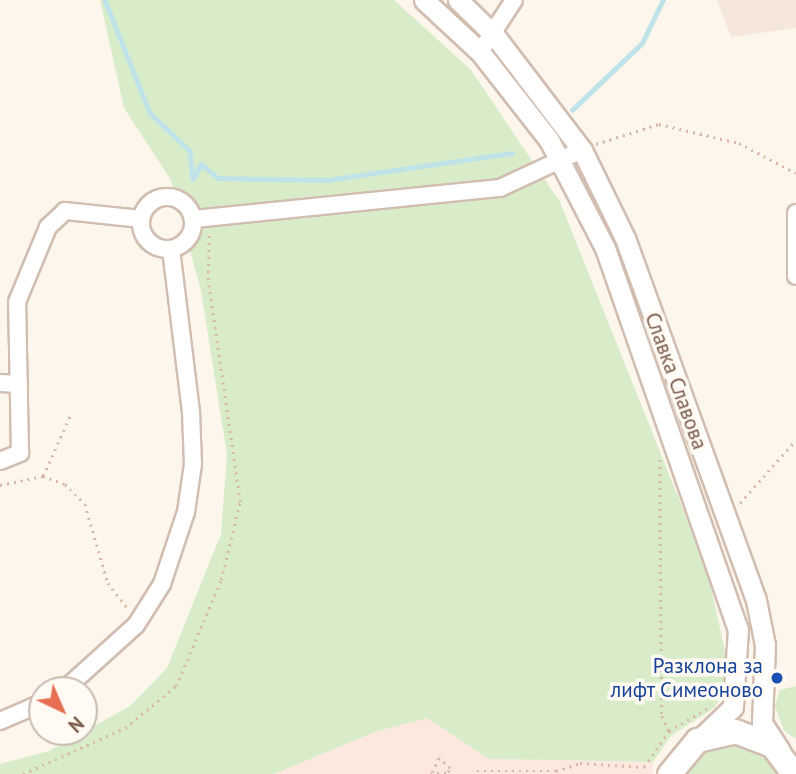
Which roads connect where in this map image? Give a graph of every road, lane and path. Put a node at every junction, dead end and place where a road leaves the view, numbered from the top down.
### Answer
1 (424, 0) edge
2 (458, 0) edge
3 (514, 0) edge
4 (495, 36) junction
5 (480, 52) junction
6 (582, 150) junction
7 (560, 160) junction
8 (796, 173) edge
9 (796, 213) edge
10 (141, 219) junction
11 (194, 219) junction
12 (171, 249) junction
13 (796, 276) edge
14 (0, 383) edge
15 (19, 384) junction
16 (70, 416) dead end
17 (666, 422) junction
18 (796, 440) edge
19 (0, 461) edge
20 (43, 476) junction
21 (0, 485) edge
22 (724, 515) junction
23 (141, 617) junction
24 (83, 676) edge
25 (733, 707) junction
26 (28, 708) edge
27 (0, 721) edge
28 (670, 731) junction
29 (697, 740) junction
30 (782, 753) junction
31 (477, 771) dead end
32 (431, 774) edge
33 (668, 774) edge
34 (794, 774) edge

1 - 5 street, Славка Славова
2 - 4 street, Славка Славова
3 - 4 street
4 - 5 street
4 - 6 street, Славка Славова
5 - 7 street, Славка Славова
6 - 7 street
6 - 8 path
6 - 22 street, Славка Славова
7 - 11 street
7 - 17 street, Славка Славова
9 - 13 street
10 - 11 street
10 - 12 street
10 - 15 street
11 - 12 street
12 - 23 street
14 - 15 street
15 - 19 street
16 - 20 path
17 - 25 street, Славка Славова
17 - 28 path
18 - 22 path
20 - 21 path
20 - 23 path
22 - 30 street, Славка Славова
23 - 24 street
25 - 28 path
25 - 29 street
26 - 27 street
28 - 31 path
29 - 30 main road
29 - 33 main road
30 - 34 main road
32 - 32 path

